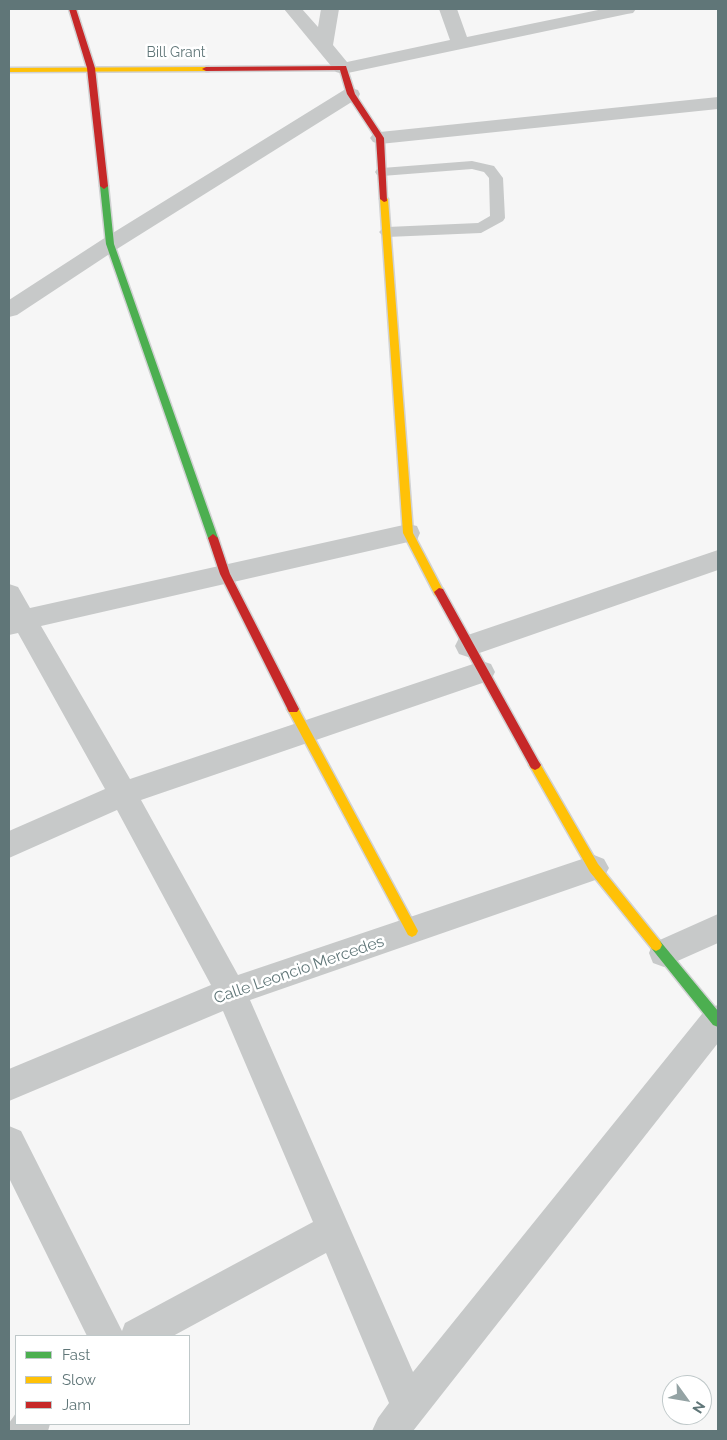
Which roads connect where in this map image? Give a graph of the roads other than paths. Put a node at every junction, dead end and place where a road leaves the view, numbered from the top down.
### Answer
1 (72, 9) edge
2 (293, 9) edge
3 (330, 9) edge
4 (448, 9) edge
5 (627, 9) edge
6 (461, 45) junction
7 (324, 46) junction
8 (91, 68) junction
9 (343, 68) junction
10 (9, 70) edge
11 (351, 94) junction
12 (718, 103) edge
13 (380, 138) junction
14 (382, 172) junction
15 (387, 232) junction
16 (110, 244) junction
17 (9, 310) edge
18 (408, 533) junction
19 (718, 560) edge
20 (225, 574) junction
21 (14, 613) edge
22 (468, 646) junction
23 (482, 672) junction
24 (306, 732) junction
25 (123, 794) junction
26 (9, 845) edge
27 (594, 868) junction
28 (718, 928) edge
29 (412, 931) junction
30 (664, 953) junction
31 (231, 992) junction
32 (718, 1020) edge
33 (9, 1086) edge
34 (9, 1143) edge
35 (334, 1229) junction
36 (105, 1335) edge
37 (140, 1335) edge
38 (400, 1418) edge

1 - 8 street
2 - 7 street
3 - 7 street
4 - 6 street
5 - 6 street
6 - 9 street
7 - 9 street
8 - 9 street, Bill Grant
8 - 10 street, Bill Grant
8 - 16 street
9 - 11 street
11 - 13 street
11 - 16 street
12 - 13 street
13 - 14 street
14 - 15 street
14 - 15 lane
15 - 18 street
16 - 17 street
16 - 20 street
18 - 20 street
18 - 22 street
19 - 22 street
20 - 21 street
20 - 24 street
21 - 25 street
22 - 23 street
23 - 24 street
23 - 27 street
24 - 25 street
24 - 29 street
25 - 26 street
25 - 31 street
27 - 29 street, Calle Leoncio Mercedes
27 - 30 street
28 - 30 street
29 - 31 street, Calle Leoncio Mercedes
30 - 32 street
31 - 33 street, Calle Leoncio Mercedes
31 - 35 street
32 - 38 street
34 - 36 street
35 - 37 street
35 - 38 street

